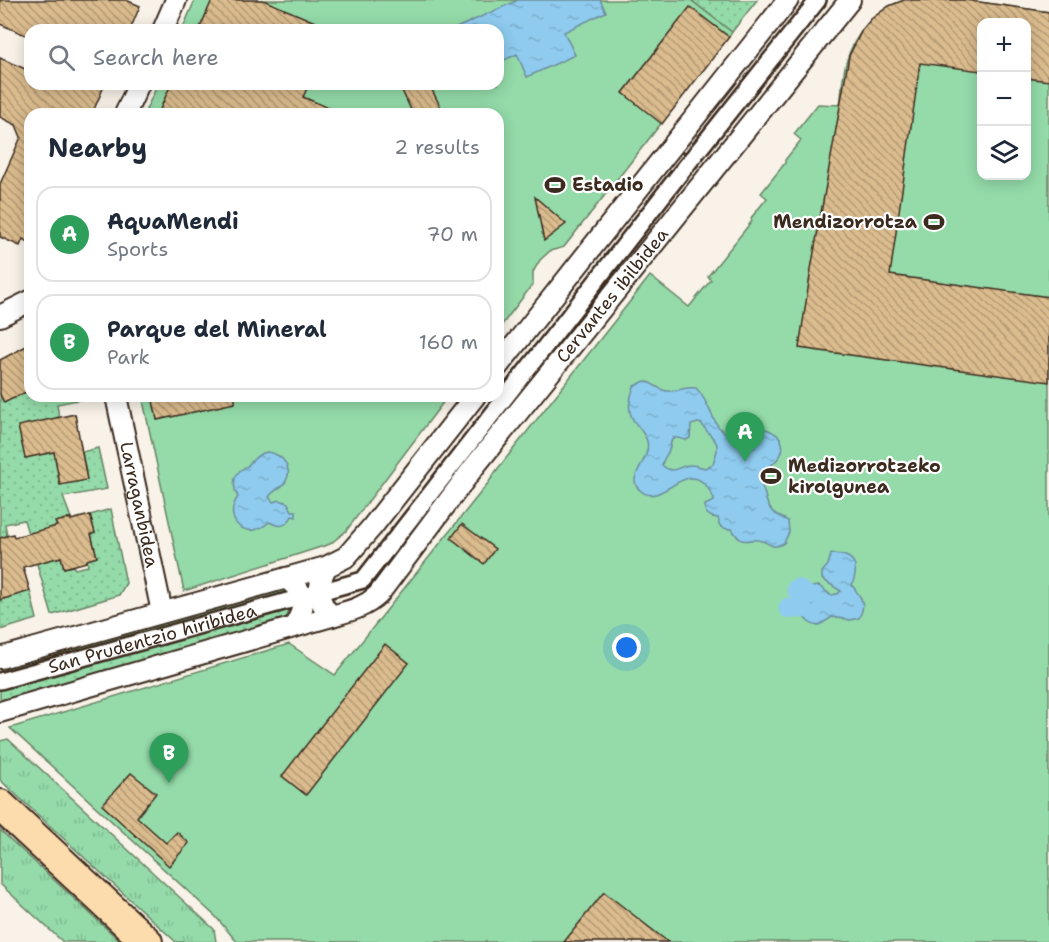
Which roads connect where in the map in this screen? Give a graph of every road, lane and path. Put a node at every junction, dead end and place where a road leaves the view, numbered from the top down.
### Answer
1 (177, 0) edge
2 (788, 0) edge
3 (818, 0) edge
4 (850, 0) edge
5 (166, 24) edge
6 (136, 90) edge
7 (128, 108) edge
8 (24, 304) edge
9 (0, 316) edge
10 (504, 358) edge
11 (504, 399) edge
12 (117, 402) edge
13 (470, 402) edge
14 (502, 402) edge
15 (326, 567) junction
16 (286, 578) junction
17 (363, 580) joint
18 (310, 595) junction
19 (378, 595) joint
20 (162, 612) junction
21 (332, 616) junction
22 (294, 627) junction
23 (0, 658) edge
24 (0, 681) edge
25 (0, 712) edge
26 (0, 805) edge
27 (147, 942) edge

1 - 5 street
2 - 10 street
3 - 11 street, Cervantes ibilbidea
4 - 19 street, Cervantes ibilbidea
6 - 7 street
8 - 9 street
12 - 20 street, Larraganbidea
13 - 15 street
14 - 17 street, Cervantes ibilbidea
15 - 16 street, San Prudentzio hiribidea
15 - 18 street
16 - 18 street
16 - 20 street, San Prudentzio hiribidea
17 - 18 street, San Prudentzio hiribidea
18 - 21 street
18 - 22 street
18 - 24 street, San Prudentzio hiribidea
19 - 21 street, San Prudentzio hiribidea
20 - 23 street, San Prudentzio hiribidea
21 - 22 street, San Prudentzio hiribidea
22 - 25 street, San Prudentzio hiribidea
26 - 27 main road

